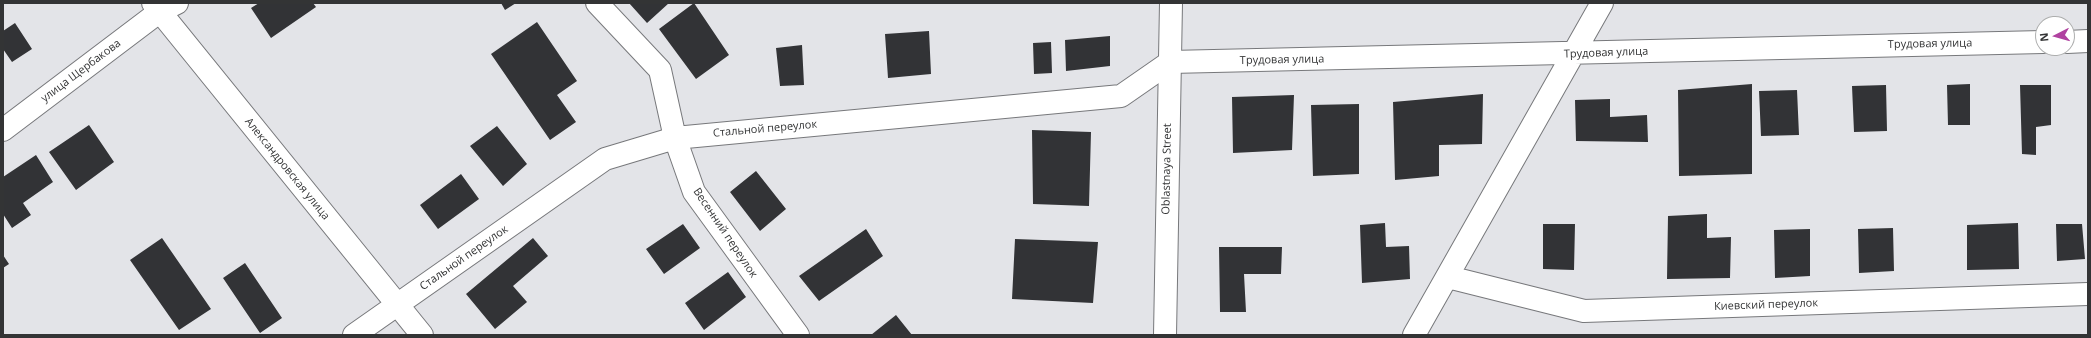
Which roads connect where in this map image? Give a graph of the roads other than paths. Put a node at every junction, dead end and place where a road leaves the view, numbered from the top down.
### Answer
1 (597, 3) edge
2 (1170, 3) edge
3 (1602, 3) edge
4 (163, 6) edge
5 (2088, 41) edge
6 (2035, 42) edge
7 (2075, 42) edge
8 (1572, 54) junction
9 (1170, 62) junction
10 (3, 130) edge
11 (675, 138) junction
12 (1448, 276) junction
13 (2088, 294) edge
14 (398, 305) junction
15 (354, 335) edge
16 (422, 335) edge
17 (798, 335) edge
18 (1165, 335) edge
19 (1414, 335) edge

1 - 11 street, Весенний переулок
2 - 9 street, Oblastnaya Street
3 - 8 street
4 - 10 street, улица Щербакова
4 - 14 street, Александровская улица
5 - 7 street
6 - 8 street, Трудовая улица
8 - 9 street, Трудовая улица
8 - 12 street
9 - 11 street, Стальной переулок
9 - 18 street, Oblastnaya Street
11 - 14 street, Стальной переулок
11 - 17 street, Весенний переулок
12 - 13 street, Киевский переулок
12 - 19 street
14 - 15 street, Стальной переулок
14 - 16 street, Александровская улица

